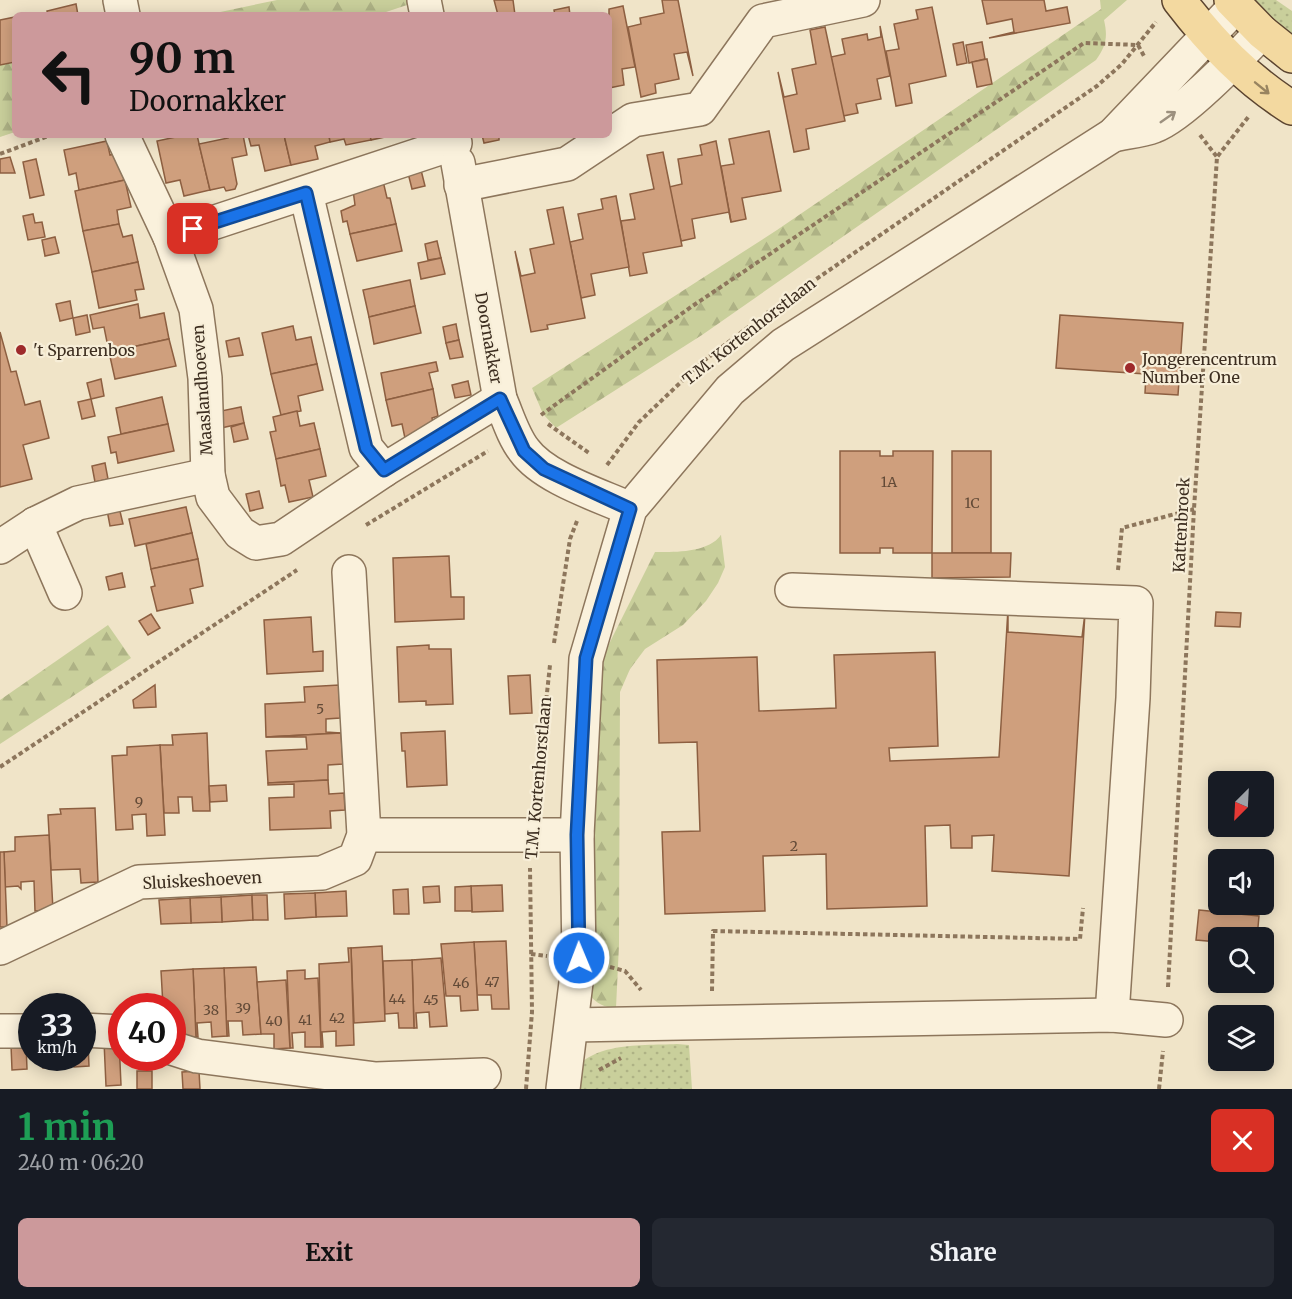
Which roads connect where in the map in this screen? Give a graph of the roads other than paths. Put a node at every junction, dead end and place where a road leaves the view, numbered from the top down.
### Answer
1 (863, 0) edge
2 (1233, 3) edge
3 (1168, 10) edge
4 (1262, 32) junction
5 (1207, 36) junction
6 (1292, 56) edge
7 (1233, 63) junction
8 (1279, 100) edge
9 (612, 134) edge
10 (1113, 135) junction
11 (123, 138) edge
12 (606, 138) edge
13 (454, 139) edge
14 (461, 185) junction
15 (306, 193) junction
16 (170, 237) junction
17 (500, 399) junction
18 (384, 470) junction
19 (208, 475) junction
20 (630, 509) junction
21 (35, 524) junction
22 (0, 547) edge
23 (349, 572) dead end
24 (792, 590) dead end
25 (65, 593) dead end
26 (364, 835) junction
27 (577, 835) junction
28 (0, 948) edge
29 (1112, 1015) junction
30 (1166, 1020) road end
31 (572, 1025) junction
32 (0, 1031) edge
33 (18, 1031) edge
34 (186, 1053) edge
35 (484, 1075) dead end
36 (563, 1089) edge

1 - 9 street
2 - 4 main road
2 - 5 street, T.M. Kortenhorstlaan
3 - 5 main road
4 - 6 main road
4 - 7 street, T.M. Kortenhorstlaan
5 - 7 main road
5 - 10 street, T.M. Kortenhorstlaan
7 -> 8 main road
10 -> 7 street, T.M. Kortenhorstlaan
10 - 20 street, T.M. Kortenhorstlaan
11 - 16 street, Maaslandhoeven
12 - 14 street
13 - 14 street, Doornakker
13 - 15 street
14 - 17 street, Doornakker
15 - 16 street
15 - 18 street
16 - 19 street, Maaslandhoeven
17 - 18 street, Maaslandhoeven
17 - 20 street, Doornakker
18 - 19 street, Maaslandhoeven
19 - 21 street, Maaslandhoeven
20 - 27 street, T.M. Kortenhorstlaan
21 - 22 street, Maaslandhoeven
21 - 25 street
23 - 26 street
24 - 29 street
26 - 27 street
26 - 28 street, Sluiskeshoeven
27 - 31 street, T.M. Kortenhorstlaan
29 - 30 street
29 - 31 street
31 - 36 street, T.M. Kortenhorstlaan
32 - 33 street
34 - 35 street

